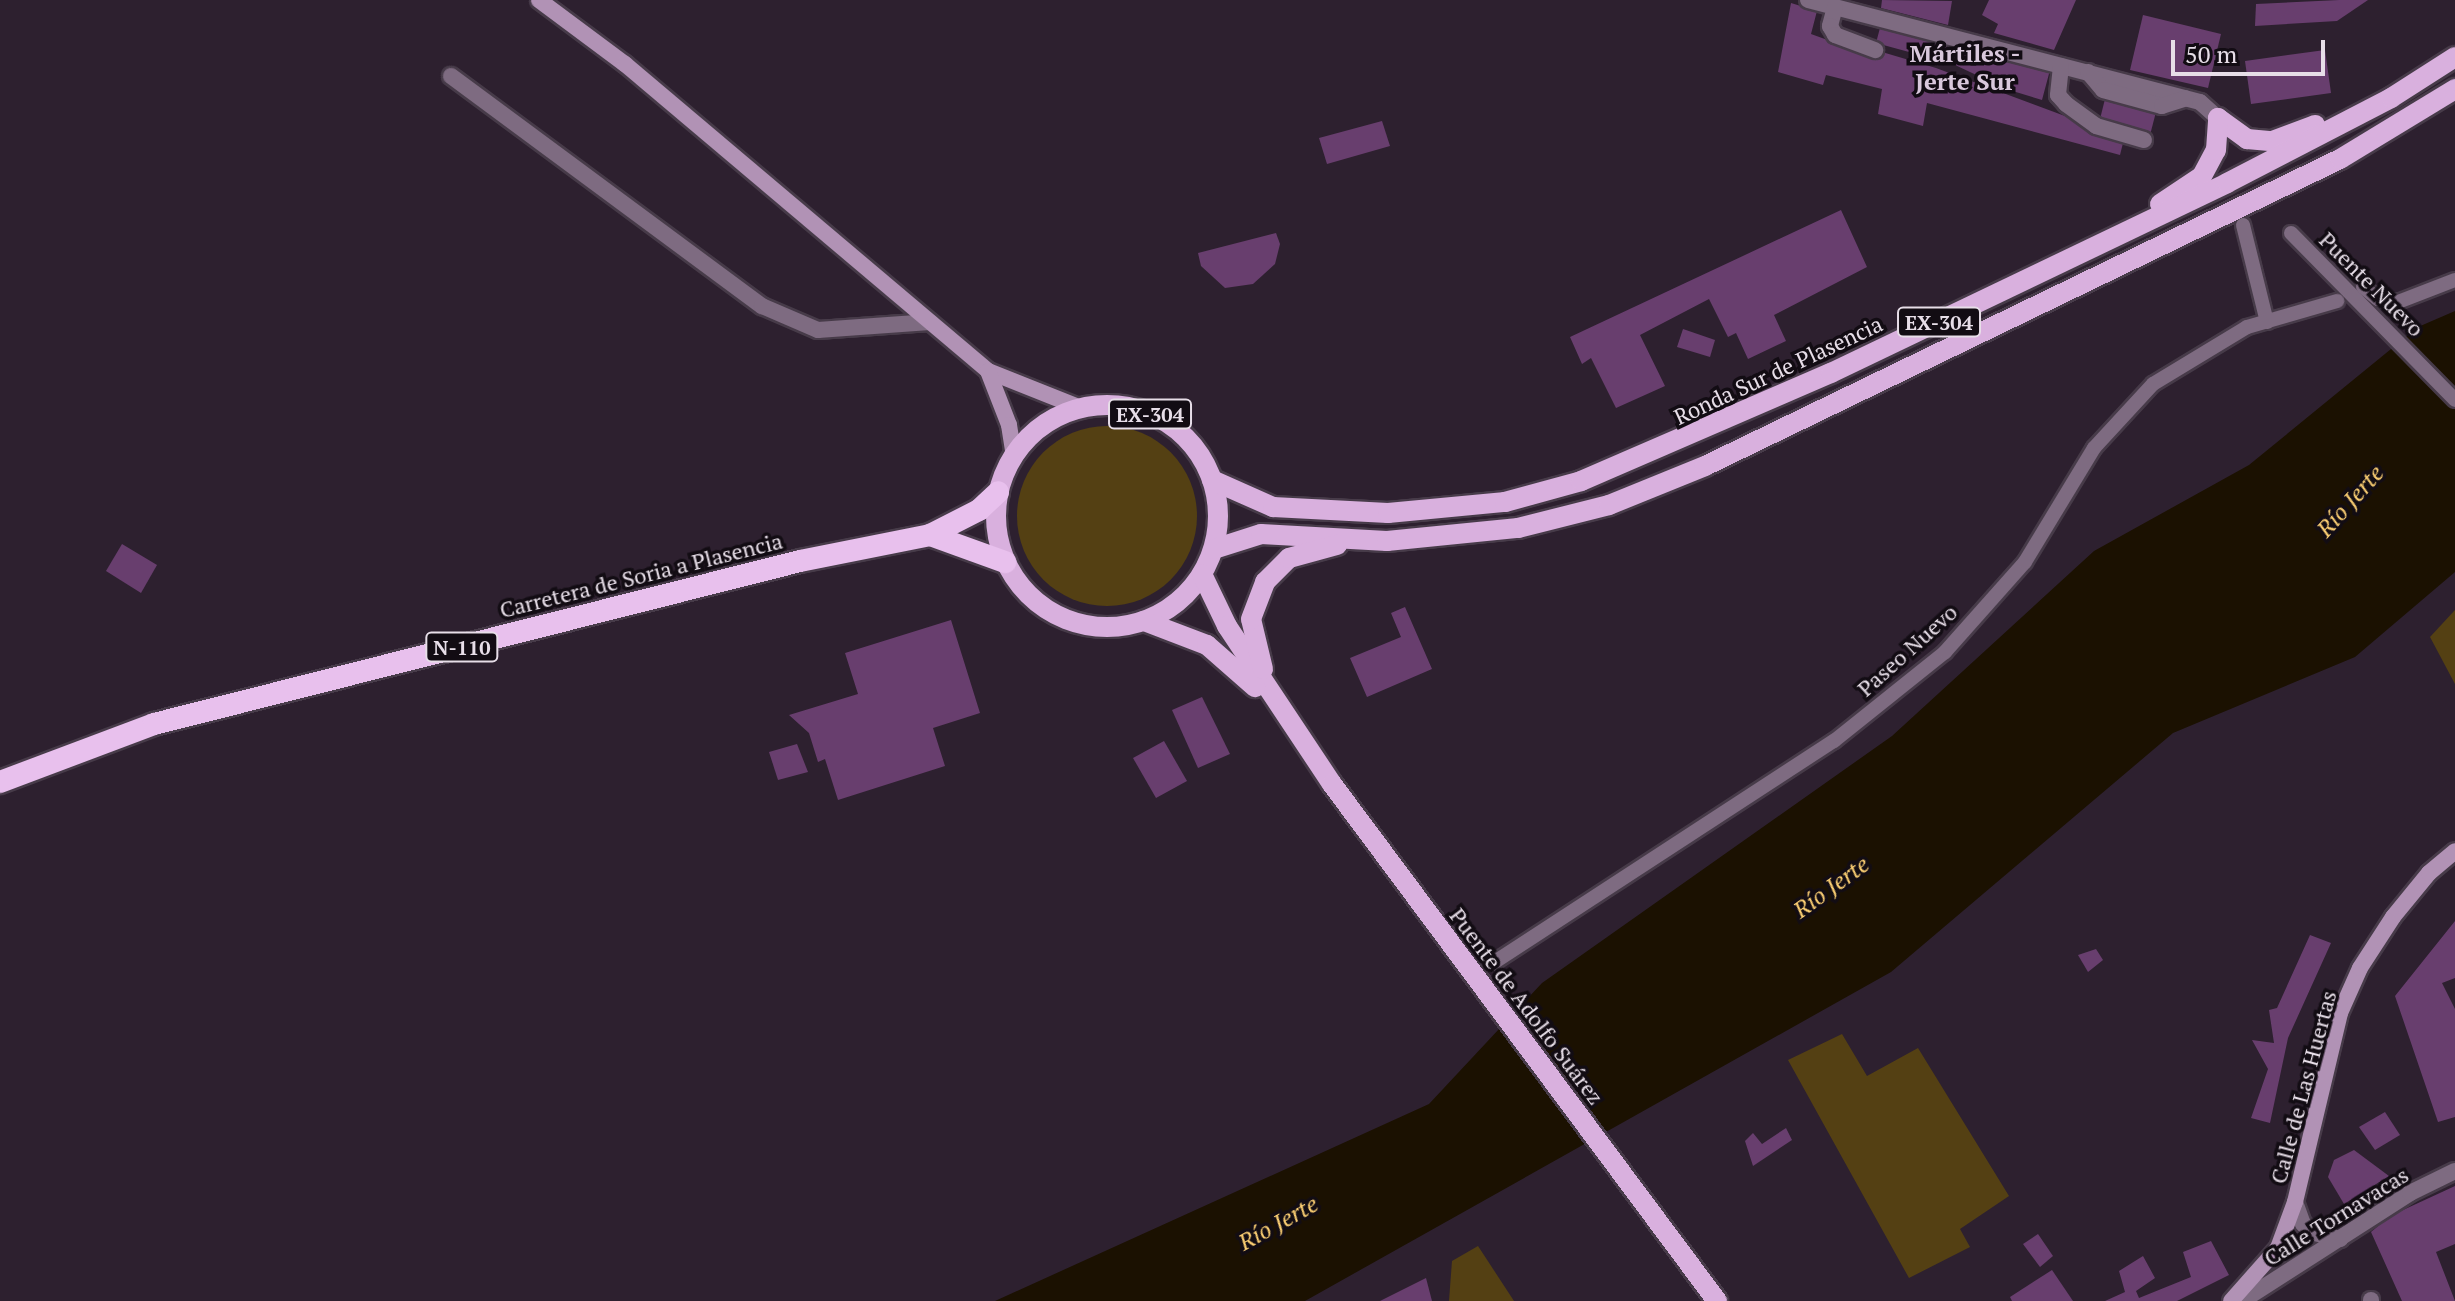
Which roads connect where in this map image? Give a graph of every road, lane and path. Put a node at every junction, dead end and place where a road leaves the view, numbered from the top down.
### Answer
1 (539, 0) edge
2 (1808, 0) edge
3 (1835, 7) junction
4 (1875, 50) dead end
5 (2455, 57) edge
6 (2061, 66) junction
7 (451, 76) dead end
8 (2455, 89) edge
9 (2391, 98) junction
10 (2218, 118) junction
11 (2144, 140) dead end
12 (2243, 225) dead end
13 (2291, 233) dead end
14 (2102, 244) junction
15 (2455, 280) edge
16 (2363, 287) dead end
17 (2337, 301) dead end
18 (930, 322) junction
19 (2267, 322) junction
20 (988, 371) junction
21 (2455, 400) edge
22 (1081, 408) junction
23 (1014, 455) junction
24 (1212, 480) junction
25 (998, 492) junction
26 (930, 535) junction
27 (1387, 541) junction
28 (1214, 549) junction
29 (1005, 562) junction
30 (1202, 574) junction
31 (1144, 621) junction
32 (1273, 695) junction
33 (1301, 739) junction
34 (0, 782) edge
35 (2455, 851) edge
36 (1493, 963) dead end
37 (2455, 1171) edge
38 (2295, 1202) junction
39 (2340, 1239) junction
40 (1717, 1301) edge
41 (2231, 1301) edge
42 (2242, 1301) edge

1 - 18 main road
2 - 3 street
3 - 4 street
3 - 6 street
5 - 9 main road, Ronda Sur de Plasencia / EX-304
6 - 10 street
6 - 11 street
7 - 18 street
8 - 27 main road, EX-304
9 - 10 main road
9 - 14 main road, Ronda Sur de Plasencia / EX-304
10 - 14 main road
12 - 19 street
13 - 21 street, Puente Nuevo
14 - 24 main road, Ronda Sur de Plasencia / EX-304
15 - 16 street
17 - 19 street, Paseo Nuevo
18 - 20 main road
19 - 36 street, Paseo Nuevo
20 - 22 main road
20 - 23 main road
22 - 23 main road, EX-304
22 - 24 main road, EX-304
23 - 25 main road, EX-304
24 - 28 main road, EX-304
25 - 26 highway, N-110
25 - 29 main road, EX-304
26 - 29 highway
26 - 34 highway, Carretera de Soria a Plasencia / N-110
27 - 28 main road, EX-304
27 - 32 main road
28 - 30 main road, EX-304
29 - 31 main road, EX-304
30 - 31 main road, EX-304
30 - 32 main road
31 - 33 main road
32 - 33 main road
33 - 40 main road, Puente de Adolfo Suárez
35 - 38 main road, Calle de Las Huertas
37 - 39 street, Calle Tornavacas
38 - 39 street
38 - 41 main road, Calle de Las Huertas
39 - 42 street, Calle Tornavacas

